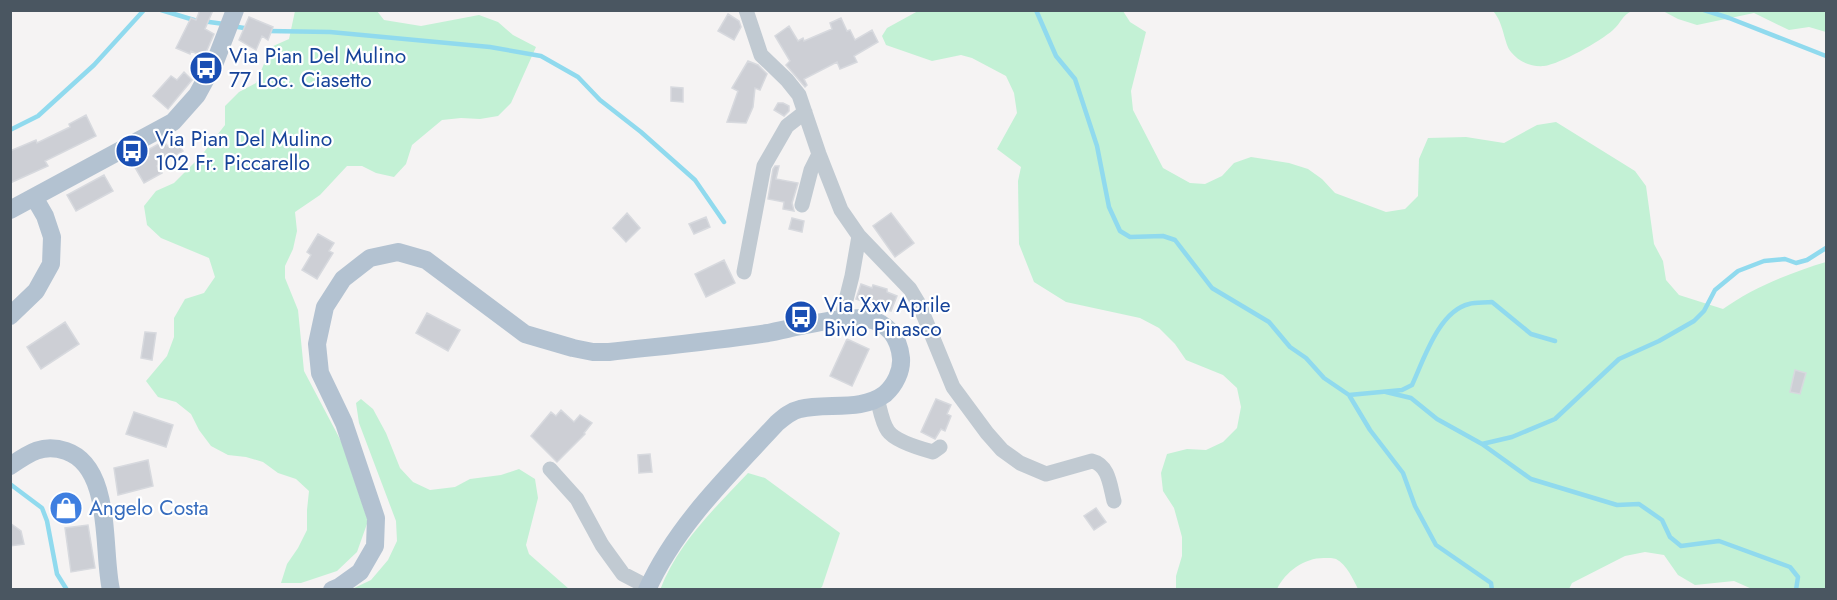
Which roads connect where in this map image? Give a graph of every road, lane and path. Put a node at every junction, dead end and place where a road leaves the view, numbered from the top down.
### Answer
1 (235, 10) edge
2 (746, 10) edge
3 (805, 112) junction
4 (819, 154) junction
5 (34, 197) junction
6 (802, 205) dead end
7 (10, 210) edge
8 (859, 236) junction
9 (744, 272) dead end
10 (10, 316) edge
11 (841, 320) junction
12 (877, 398) junction
13 (940, 447) dead end
14 (10, 466) edge
15 (550, 469) dead end
16 (1114, 501) dead end
17 (647, 588) edge
18 (111, 590) edge
19 (332, 590) edge

1 - 5 main road
2 - 3 street
3 - 4 street
3 - 9 street
4 - 6 street
4 - 8 street
5 - 7 main road
5 - 10 main road
8 - 11 street
8 - 16 street
11 - 12 main road
11 - 19 main road
12 - 13 street
12 - 17 main road
14 - 18 main road
15 - 17 street

